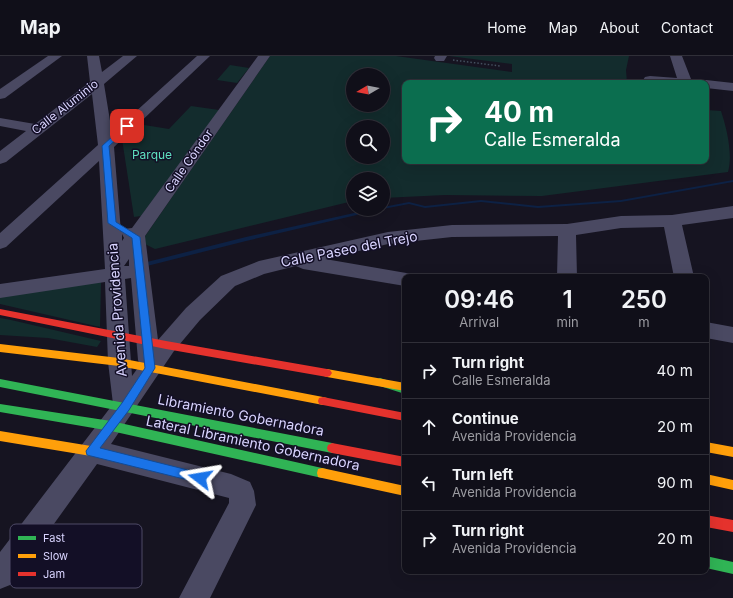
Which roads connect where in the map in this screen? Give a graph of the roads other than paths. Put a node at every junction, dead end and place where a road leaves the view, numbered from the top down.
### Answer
1 (56, 56) edge
2 (93, 56) edge
3 (131, 56) edge
4 (204, 56) edge
5 (264, 56) edge
6 (676, 56) edge
7 (688, 80) edge
8 (96, 83) junction
9 (709, 84) edge
10 (733, 87) edge
11 (0, 95) edge
12 (0, 122) edge
13 (38, 129) junction
14 (106, 146) junction
15 (0, 159) edge
16 (733, 212) edge
17 (672, 221) junction
18 (112, 223) junction
19 (567, 230) junction
20 (136, 237) junction
21 (0, 243) edge
22 (293, 260) junction
23 (139, 270) junction
24 (114, 271) junction
25 (567, 274) edge
26 (683, 274) edge
27 (402, 278) edge
28 (0, 291) edge
29 (0, 312) edge
30 (709, 331) edge
31 (733, 335) edge
32 (118, 336) junction
33 (156, 343) junction
34 (0, 348) edge
35 (119, 362) junction
36 (150, 368) junction
37 (0, 383) edge
38 (402, 387) edge
39 (0, 408) edge
40 (118, 416) junction
41 (402, 416) edge
42 (0, 436) edge
43 (709, 448) edge
44 (91, 451) junction
45 (733, 452) edge
46 (402, 462) edge
47 (709, 480) edge
48 (733, 485) edge
49 (402, 490) edge
50 (709, 522) edge
51 (37, 524) edge
52 (733, 526) edge
53 (709, 529) edge
54 (733, 531) edge
55 (10, 561) edge
56 (709, 563) edge
57 (733, 568) edge
58 (0, 575) edge
59 (194, 598) edge

1 - 11 street
2 - 8 street, Avenida Providencia
3 - 8 street, Calle Aluminio
4 - 14 street
5 - 20 street, Calle Cóndor
6 - 7 street
8 - 13 street, Calle Aluminio
8 - 14 street, Avenida Providencia
9 - 10 street
12 - 13 street
13 - 15 street, Calle Aluminio
14 - 18 street, Avenida Providencia
14 - 21 street
16 - 17 street, Calle Paseo del Trejo
17 - 19 street, Calle Paseo del Trejo
17 - 26 street
18 - 20 street, Avenida Providencia
18 - 24 street, Avenida Providencia
19 - 22 street, Calle Paseo del Trejo
19 - 25 street
20 - 23 street, Avenida Providencia
20 - 24 street, Calle Cóndor
22 - 27 street
22 - 33 street, Calle Paseo del Trejo
23 - 24 street
23 - 33 street, Avenida Providencia
24 - 28 street
24 - 32 street, Avenida Providencia
29 - 32 main road
30 - 31 street
32 - 33 main road
32 - 35 street, Avenida Providencia
33 - 36 street, Calle Paseo del Trejo
33 - 38 main road
34 - 35 main road, Libramiento Gobernadora
35 - 36 main road, Libramiento Gobernadora
35 - 40 street, Avenida Providencia
36 - 40 street, Avenida Providencia
36 - 41 main road, Libramiento Gobernadora
37 - 40 main road, Libramiento Gobernadora
39 - 40 main road, Lateral Libramiento Gobernadora
40 - 44 street
40 - 46 main road, Libramiento Gobernadora
40 - 49 main road, Lateral Libramiento Gobernadora
42 - 44 main road
43 - 45 main road
44 - 51 street
44 - 59 street
47 - 48 main road
50 - 52 main road
53 - 54 main road
55 - 58 street
56 - 57 main road

